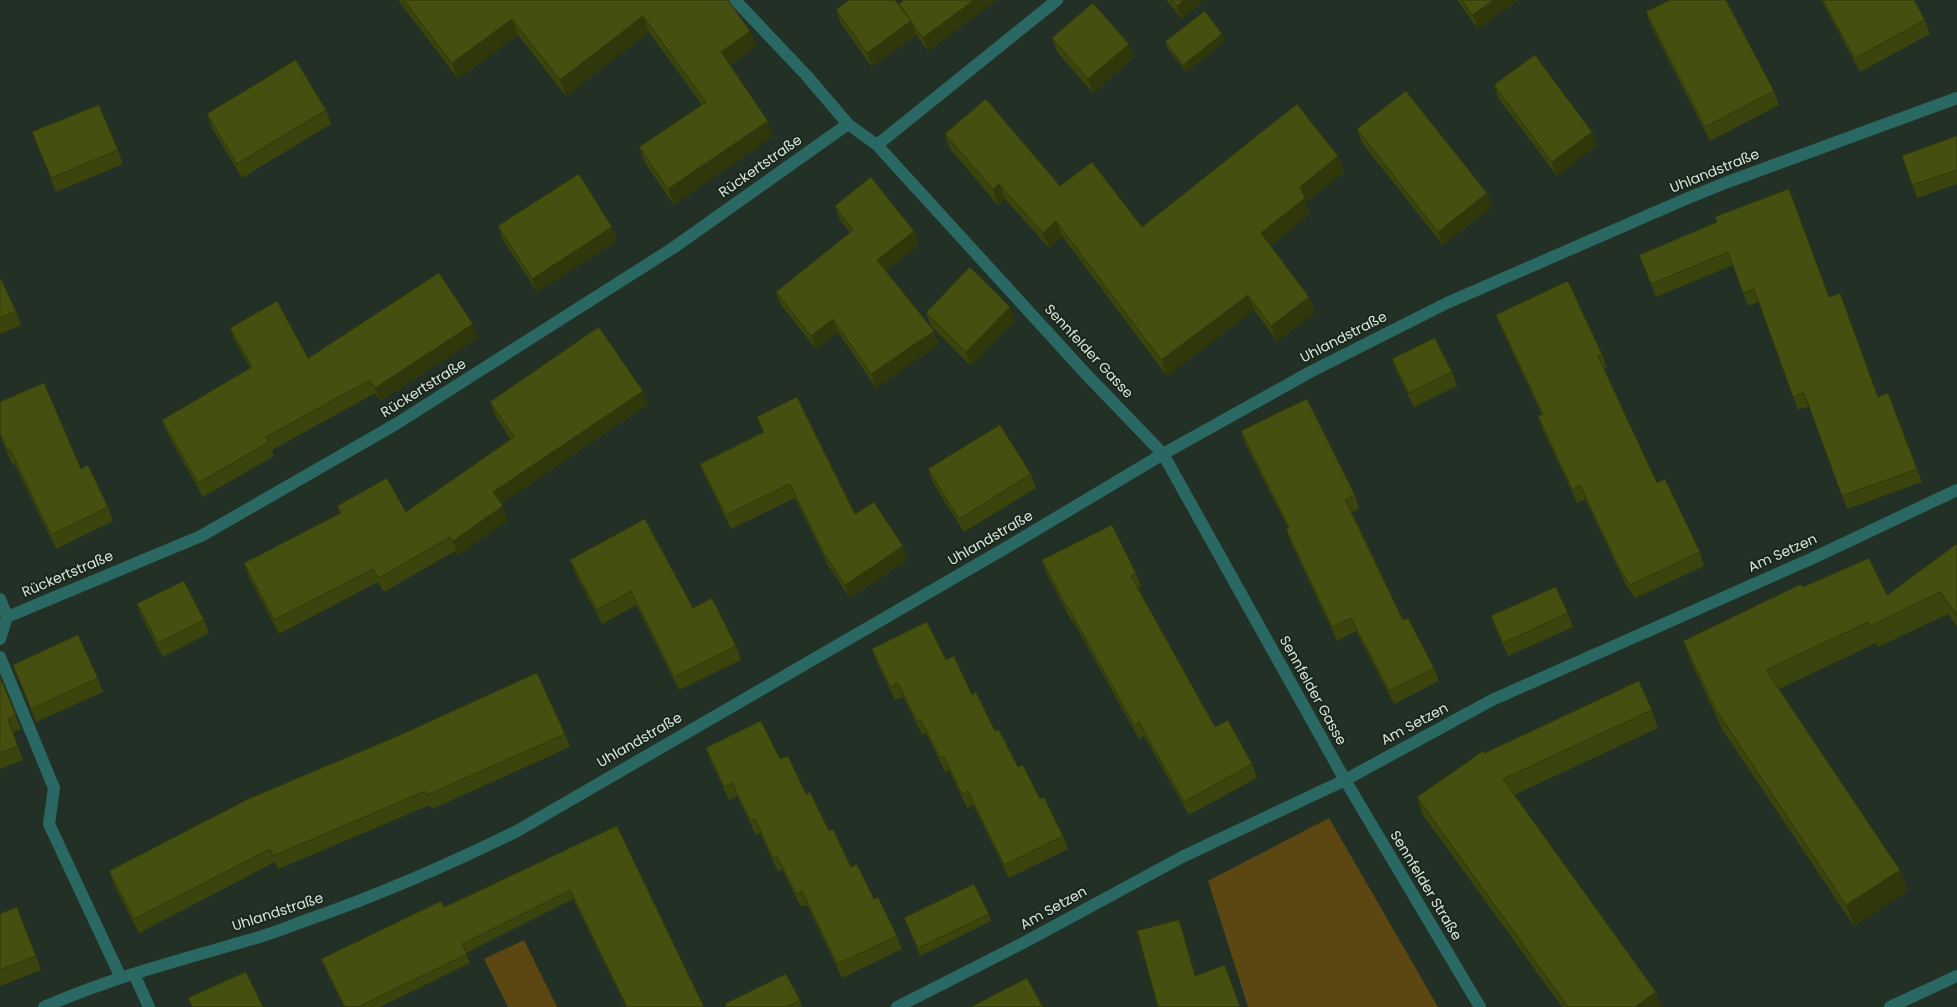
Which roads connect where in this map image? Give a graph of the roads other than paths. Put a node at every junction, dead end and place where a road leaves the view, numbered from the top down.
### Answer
1 (735, 0) edge
2 (1057, 0) edge
3 (1957, 98) edge
4 (848, 124) junction
5 (876, 145) junction
6 (1163, 454) junction
7 (1957, 490) edge
8 (0, 599) edge
9 (7, 616) junction
10 (0, 639) edge
11 (0, 657) edge
12 (1345, 780) junction
13 (134, 974) junction
14 (1957, 976) edge
15 (120, 978) junction
16 (44, 1007) edge
17 (149, 1007) edge
18 (897, 1007) edge
19 (1480, 1007) edge
20 (1890, 1007) edge

1 - 4 street, Sennfelder Gasse
2 - 5 street
3 - 6 street, Uhlandstraße
4 - 5 street, Sennfelder Gasse
4 - 9 street, Rückertstraße
5 - 6 street, Sennfelder Gasse
6 - 12 street, Sennfelder Gasse
6 - 13 street, Uhlandstraße
7 - 12 street, Am Setzen
8 - 9 street
9 - 10 street
11 - 15 street
12 - 18 street, Am Setzen
12 - 19 street, Sennfelder Straße
13 - 15 street, Uhlandstraße
13 - 17 street
14 - 20 street
15 - 16 street, Uhlandstraße

